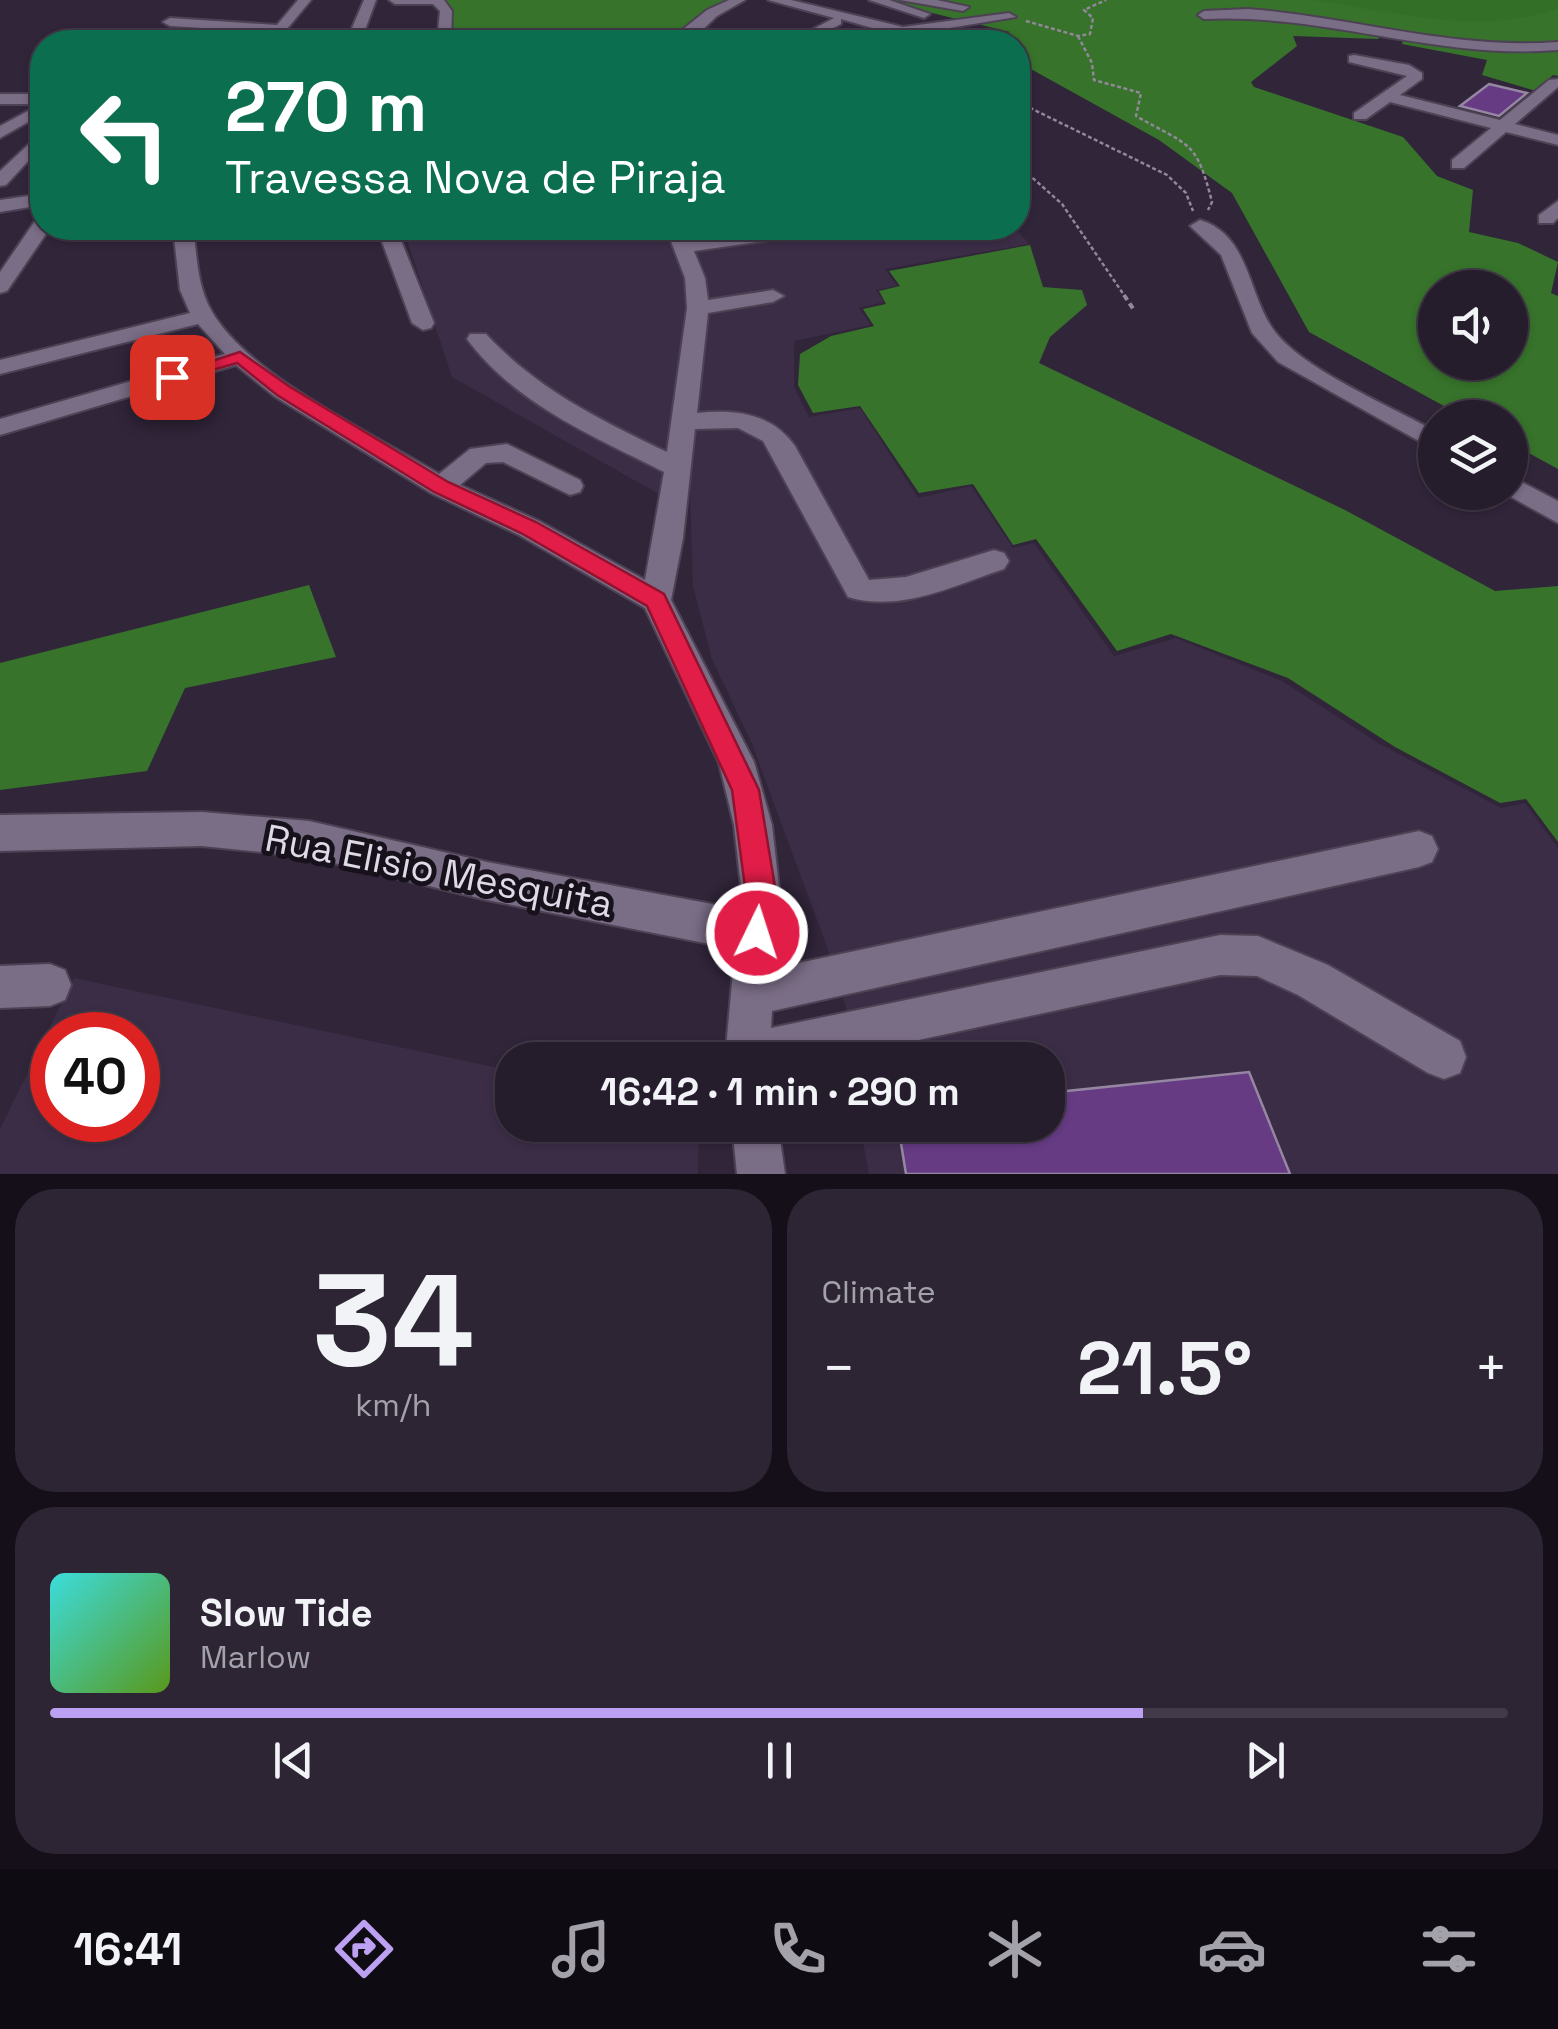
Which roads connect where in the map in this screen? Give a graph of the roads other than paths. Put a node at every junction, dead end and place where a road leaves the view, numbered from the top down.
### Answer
1 (304, 0) edge
2 (370, 0) edge
3 (395, 0) edge
4 (435, 0) edge
5 (739, 0) edge
6 (774, 0) edge
7 (875, 0) edge
8 (906, 0) edge
9 (274, 11) dead end
10 (294, 12) junction
11 (1204, 15) dead end
12 (836, 21) dead end
13 (170, 22) dead end
14 (956, 22) junction
15 (212, 26) junction
16 (282, 29) joint
17 (203, 30) edge
18 (358, 30) edge
19 (445, 30) edge
20 (694, 30) edge
21 (819, 30) edge
22 (897, 30) edge
23 (907, 30) edge
24 (1558, 46) edge
25 (1354, 59) dead end
26 (1554, 84) dead end
27 (1390, 97) junction
28 (0, 99) edge
29 (30, 100) edge
30 (30, 115) edge
31 (1360, 116) dead end
32 (1504, 126) junction
33 (0, 133) edge
34 (1558, 140) edge
35 (30, 149) edge
36 (1458, 164) dead end
37 (0, 180) edge
38 (30, 202) edge
39 (0, 206) edge
40 (1200, 226) road end
41 (32, 240) edge
42 (185, 240) edge
43 (391, 240) edge
44 (680, 240) edge
45 (0, 288) edge
46 (772, 296) dead end
47 (698, 308) junction
48 (203, 316) junction
49 (423, 323) dead end
50 (478, 339) dead end
51 (240, 357) junction
52 (0, 367) edge
53 (684, 422) junction
54 (0, 427) edge
55 (1418, 432) edge
56 (678, 468) junction
57 (570, 486) dead end
58 (441, 487) junction
59 (1528, 496) edge
60 (1558, 512) edge
61 (994, 561) dead end
62 (656, 600) junction
63 (0, 832) edge
64 (1419, 849) dead end
65 (757, 933) junction
66 (50, 985) dead end
67 (0, 988) edge
68 (754, 992) junction
69 (749, 1042) edge
70 (820, 1042) edge
71 (1444, 1058) dead end
72 (757, 1142) edge
73 (762, 1174) edge

1 - 10 street
2 - 18 street
3 - 4 street
4 - 19 street
5 - 20 street
6 - 22 street
7 - 14 street
8 - 14 street
9 - 10 street
10 - 16 street
11 - 24 street
12 - 21 street
13 - 15 street
14 - 23 street
15 - 16 street
15 - 17 street
25 - 27 street
26 - 32 street
27 - 31 street
27 - 32 street
28 - 29 street
30 - 33 street
32 - 34 street
32 - 36 street
35 - 37 street
38 - 39 street
40 - 55 street
41 - 45 street
42 - 48 street
43 - 49 street
44 - 47 street
46 - 47 street
47 - 53 street
48 - 51 street
48 - 52 street
50 - 56 street
51 - 54 street
51 - 58 street
53 - 56 street
53 - 61 street
56 - 62 street
57 - 58 street
58 - 62 street
59 - 60 street
62 - 65 street
63 - 65 street, Rua Elisio Mesquita
64 - 68 street
65 - 68 street
66 - 67 street
68 - 69 street
70 - 71 street
72 - 73 street

